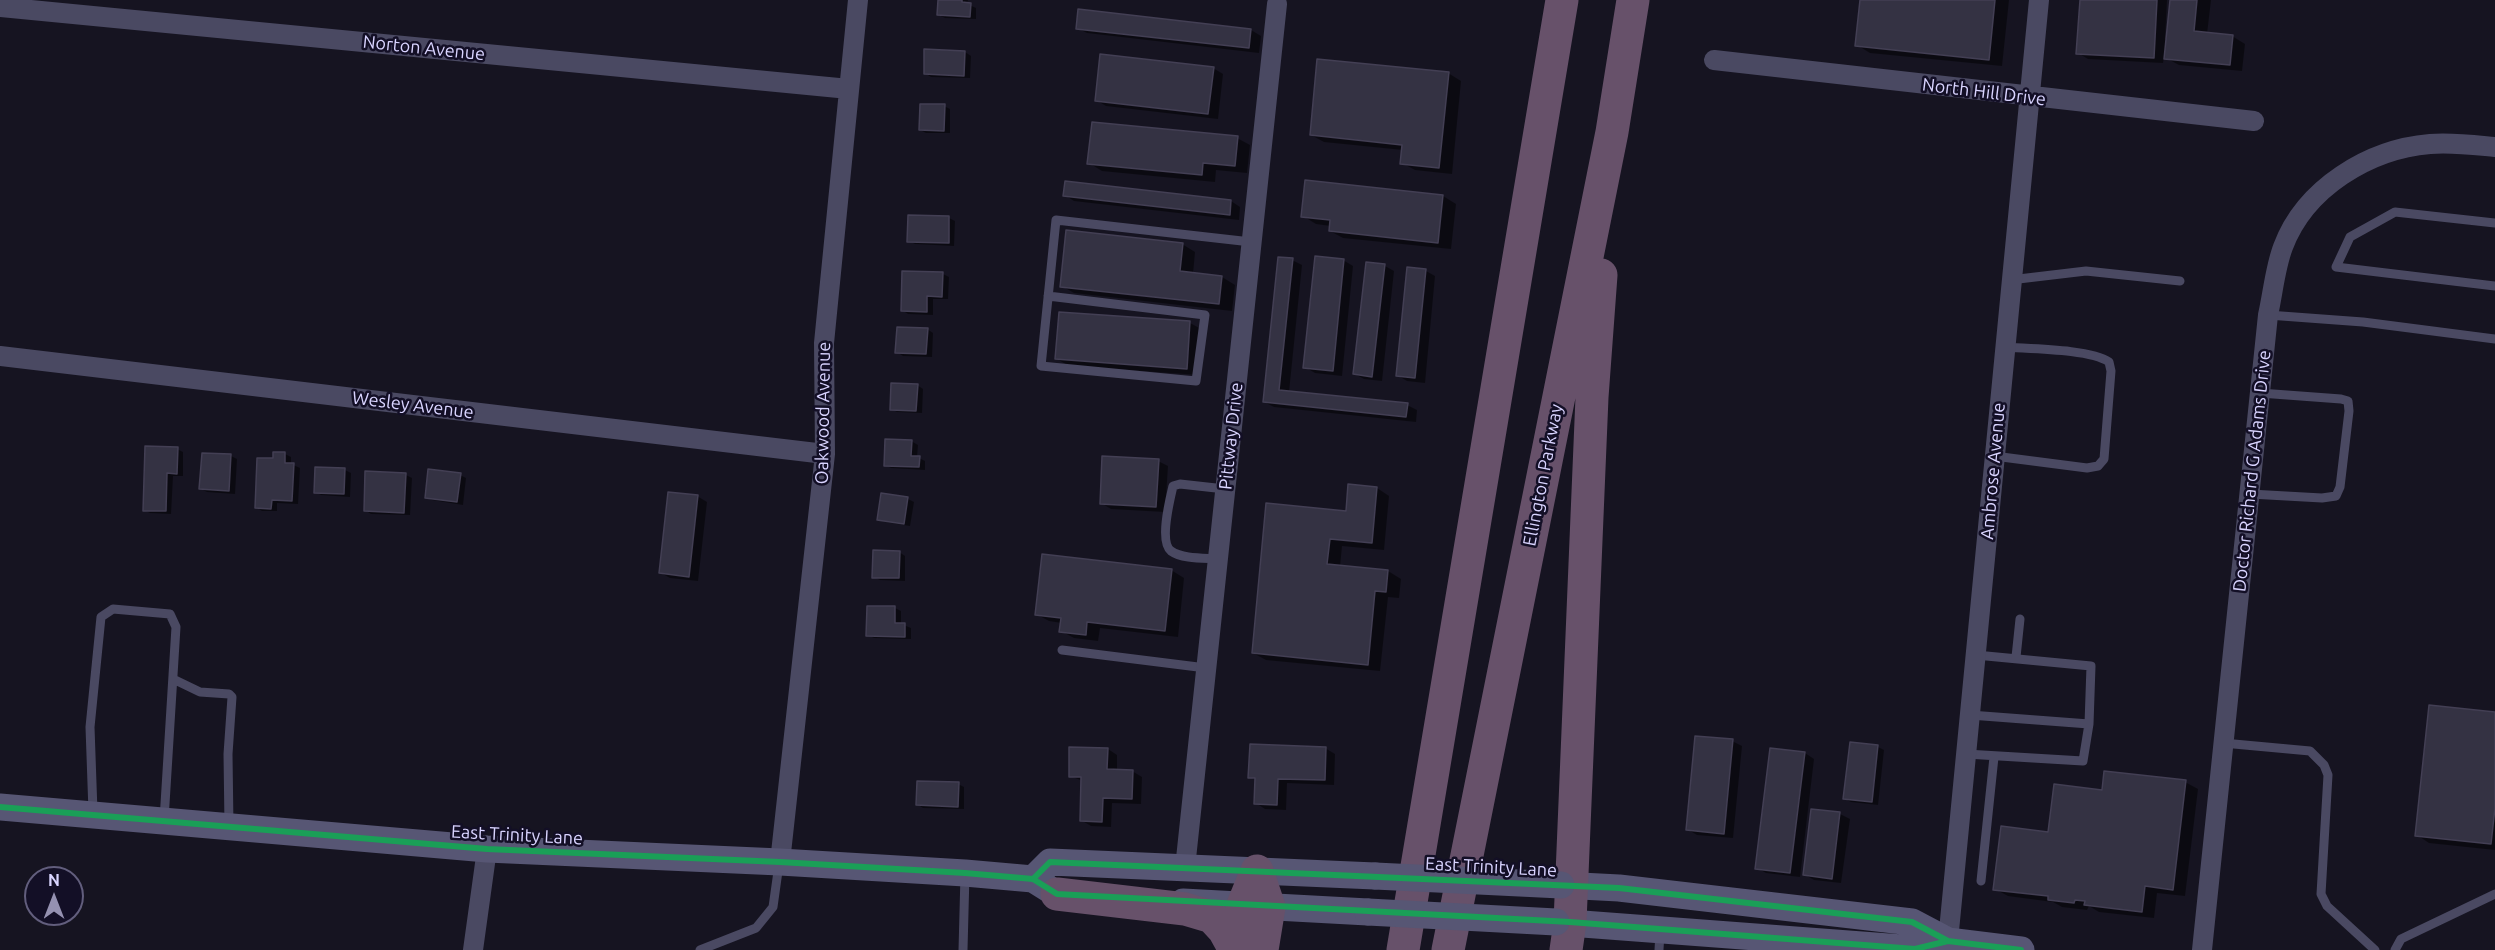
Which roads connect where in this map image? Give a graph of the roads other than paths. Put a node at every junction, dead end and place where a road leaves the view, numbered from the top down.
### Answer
1 (858, 0) edge
2 (1562, 0) edge
3 (1633, 0) edge
4 (2039, 0) edge
5 (1277, 2) edge
6 (0, 7) edge
7 (1714, 60) dead end
8 (849, 89) junction
9 (2028, 97) junction
10 (2254, 121) dead end
11 (1612, 132) junction
12 (2495, 147) edge
13 (2495, 223) edge
14 (1251, 242) junction
15 (2010, 280) junction
16 (2180, 281) dead end
17 (2495, 286) edge
18 (1048, 296) junction
19 (2268, 315) junction
20 (2495, 339) edge
21 (2004, 347) junction
22 (0, 356) edge
23 (2260, 393) junction
24 (825, 454) junction
25 (1994, 456) junction
26 (1225, 489) junction
27 (2250, 494) junction
28 (1218, 559) junction
29 (2020, 618) dead end
30 (1062, 650) dead end
31 (1976, 655) junction
32 (2016, 657) junction
33 (1206, 668) junction
34 (173, 679) junction
35 (1970, 715) junction
36 (2089, 724) junction
37 (2223, 743) junction
38 (1966, 754) junction
39 (1994, 757) junction
40 (0, 807) edge
41 (93, 815) junction
42 (164, 821) junction
43 (229, 827) junction
44 (487, 849) junction
45 (780, 862) junction
46 (1185, 868) junction
47 (1257, 871) junction
48 (965, 873) junction
49 (1981, 881) dead end
50 (1566, 885) junction
51 (1045, 887) junction
52 (2495, 894) edge
53 (1256, 906) junction
54 (1564, 931) edge
55 (1659, 940) edge
56 (1953, 945) edge
57 (473, 950) edge
58 (700, 950) edge
59 (963, 950) edge
60 (1235, 950) edge
61 (1262, 950) edge
62 (1403, 950) edge
63 (1448, 950) edge
64 (2015, 950) edge
65 (2202, 950) edge
66 (2375, 950) edge
67 (2395, 950) edge

1 - 8 street, Oakwood Avenue
2 - 62 highway
3 - 11 highway, Ellington Parkway
4 - 9 street, Ambrose Avenue
5 - 14 street, Pittway Drive
6 - 8 street, Norton Avenue
7 - 9 street, North Hill Drive
8 - 24 street, Oakwood Avenue
9 - 10 street, North Hill Drive
9 - 15 street, Ambrose Avenue
11 - 50 highway
11 - 63 highway, Ellington Parkway
12 - 19 street, Doctor Richard G Adams Drive
13 - 17 lane
14 - 18 lane
14 - 26 street, Pittway Drive
15 - 16 lane
15 - 21 street, Ambrose Avenue
18 - 18 lane
19 - 20 lane
19 - 23 street, Doctor Richard G Adams Drive
21 - 25 street, Ambrose Avenue
21 - 25 lane
22 - 24 street, Wesley Avenue
23 - 27 street, Doctor Richard G Adams Drive
23 - 27 lane
24 - 45 street, Oakwood Avenue
25 - 31 street, Ambrose Avenue
26 - 28 street, Pittway Drive
26 - 28 lane
27 - 37 street, Doctor Richard G Adams Drive
28 - 33 street, Pittway Drive
29 - 32 lane
30 - 33 lane
31 - 32 lane
31 - 35 street, Ambrose Avenue
32 - 36 lane
33 - 46 street, Pittway Drive
34 - 41 lane
34 - 42 lane
34 - 43 lane
35 - 36 lane
35 - 38 street, Ambrose Avenue
36 - 39 lane
37 - 65 street, Doctor Richard G Adams Drive
37 - 66 lane
38 - 39 lane
38 - 56 street, Ambrose Avenue
39 - 49 lane
40 - 41 main road, East Trinity Lane
41 - 42 main road, East Trinity Lane
42 - 43 main road, East Trinity Lane
43 - 44 main road, East Trinity Lane
44 - 45 main road, East Trinity Lane
44 - 57 street
45 - 48 main road, East Trinity Lane
45 - 58 lane
46 - 47 main road, East Trinity Lane
46 - 51 main road, East Trinity Lane
47 - 50 main road, East Trinity Lane, bridge
47 - 53 highway
48 - 51 main road, East Trinity Lane
48 - 59 lane
50 - 54 highway
50 - 56 main road, East Trinity Lane
51 - 53 main road, East Trinity Lane
51 - 60 highway
52 - 67 lane
53 - 54 main road, East Trinity Lane, bridge
53 - 60 highway
53 - 61 highway
54 - 55 main road, East Trinity Lane
55 - 56 main road, East Trinity Lane
56 - 64 main road, East Trinity Lane

